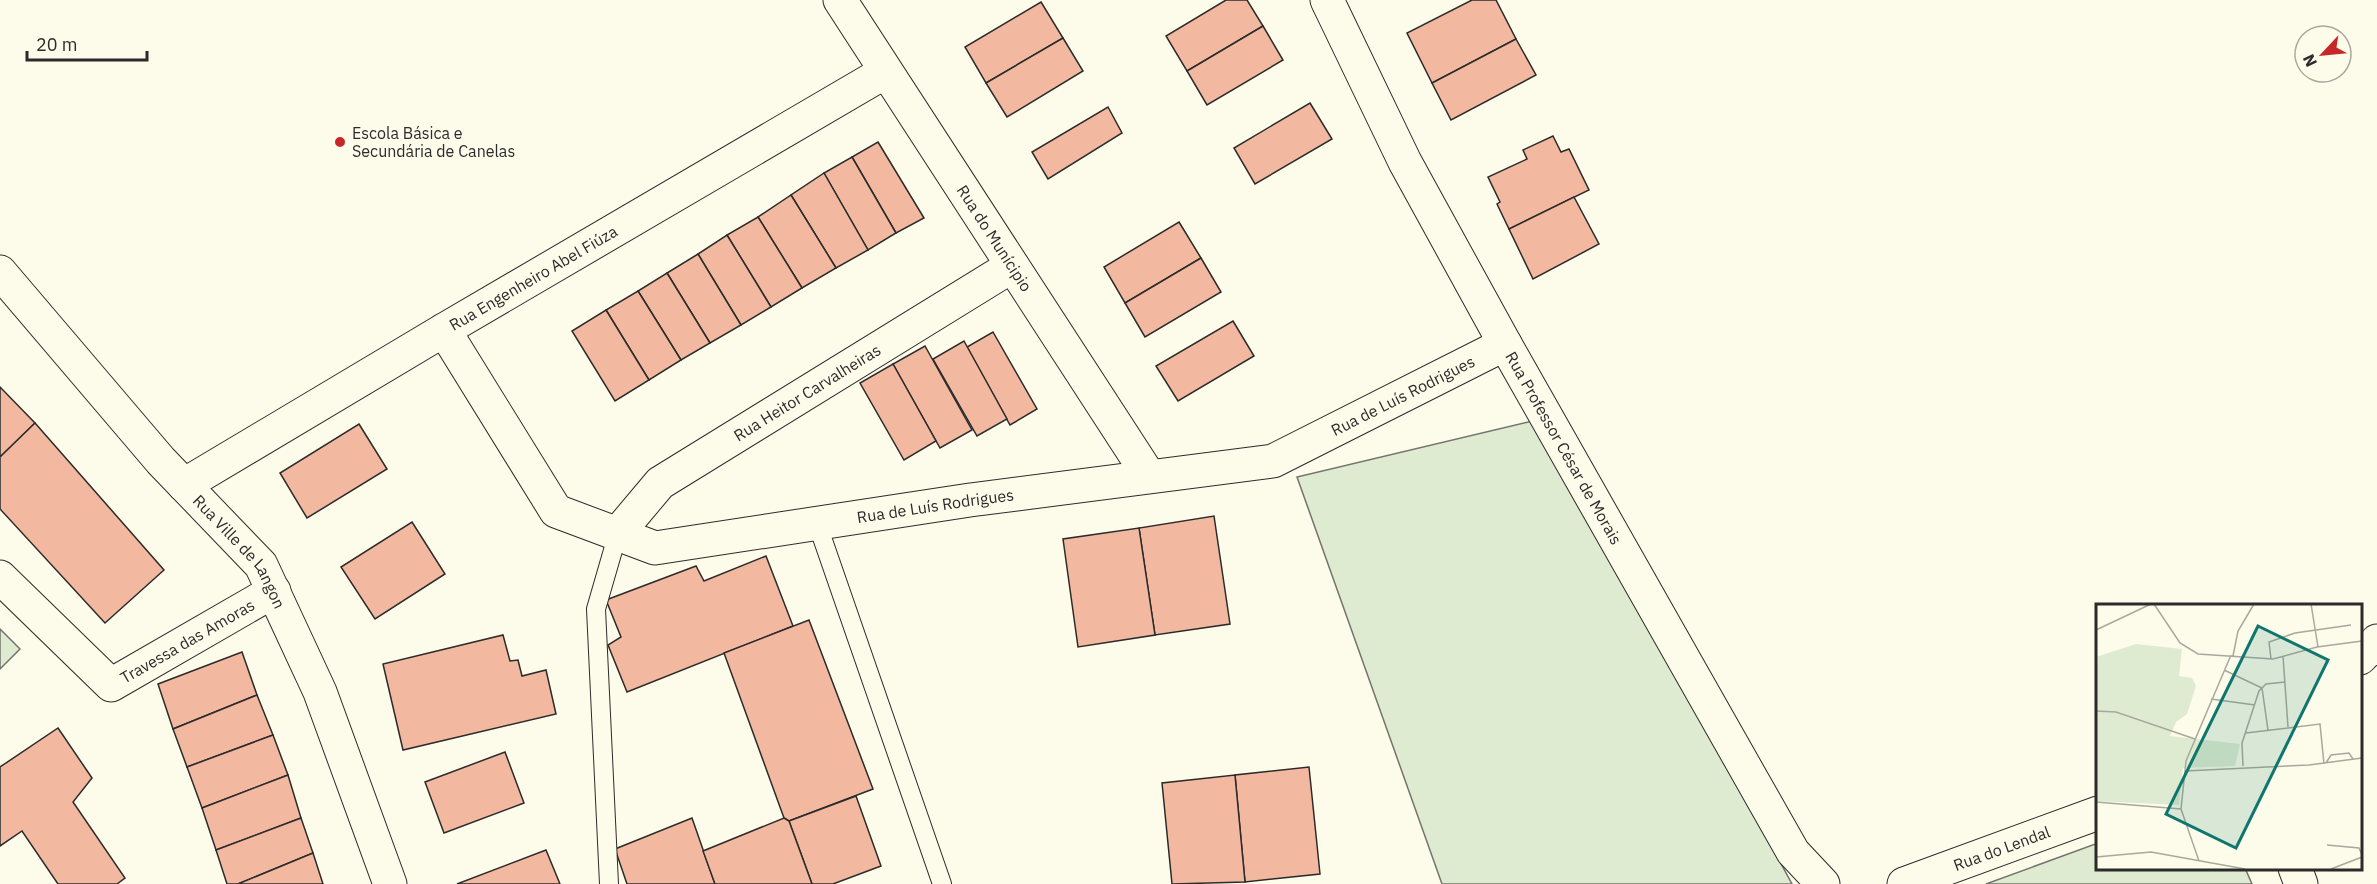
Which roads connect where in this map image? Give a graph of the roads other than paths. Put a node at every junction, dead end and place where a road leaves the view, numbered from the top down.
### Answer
1 (840, 0) edge
2 (1327, 0) edge
3 (885, 72) junction
4 (1012, 266) junction
5 (0, 272) edge
6 (444, 330) junction
7 (1505, 344) junction
8 (1149, 476) junction
9 (184, 485) junction
10 (817, 523) junction
11 (618, 533) junction
12 (0, 577) edge
13 (274, 591) junction
14 (2377, 641) edge
15 (2362, 657) edge
16 (2096, 814) edge
17 (2296, 869) edge
18 (390, 884) edge
19 (609, 884) edge
20 (942, 884) edge
21 (1823, 884) edge
22 (1904, 884) edge
23 (2301, 884) edge

1 - 3 street, Rua do Munícipio
2 - 7 street, Rua Professor César de Morais
3 - 4 street, Rua do Munícipio
3 - 6 street, Rua Engenheiro Abel Fiúza
4 - 8 street, Rua do Munícipio
4 - 11 street, Rua Heitor Carvalheiras
5 - 9 street, Rua Ville de Langon
6 - 9 street, Rua Engenheiro Abel Fiúza
6 - 11 street, Rua de Luís Rodrigues
7 - 8 street, Rua de Luís Rodrigues
7 - 21 street, Rua Professor César de Morais
8 - 10 street, Rua de Luís Rodrigues
9 - 13 street, Rua Ville de Langon
10 - 11 street, Rua de Luís Rodrigues
10 - 20 lane
11 - 19 lane
12 - 13 street, Travessa das Amoras
13 - 18 street, Rua Ville de Langon
14 - 15 street
16 - 22 street, Rua do Lendal
17 - 23 street

